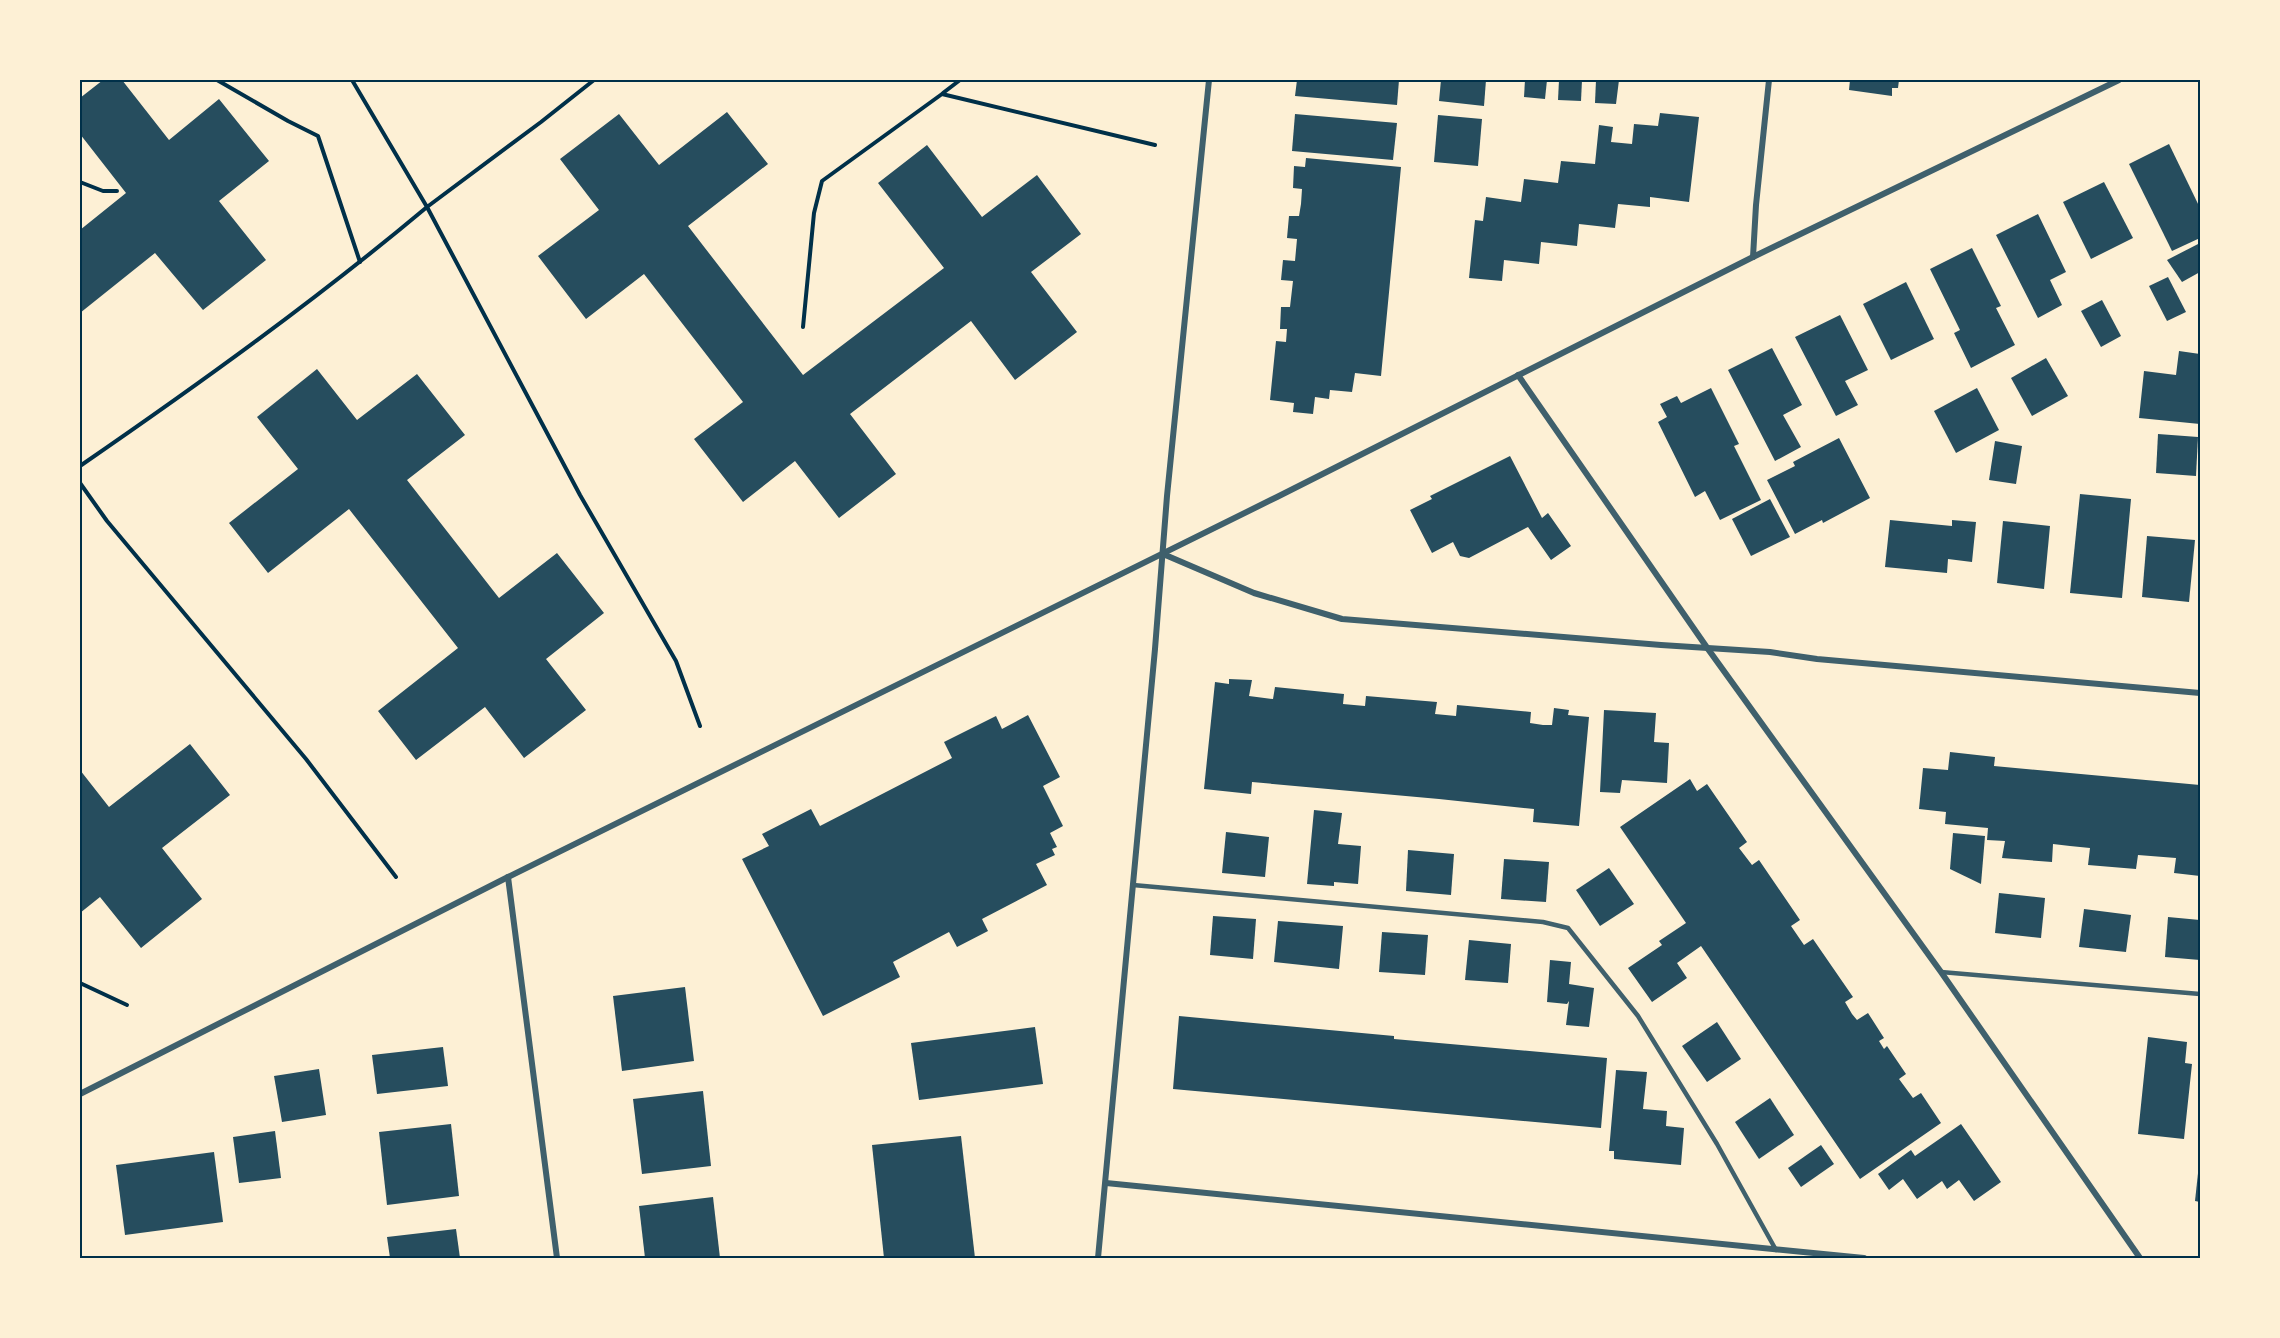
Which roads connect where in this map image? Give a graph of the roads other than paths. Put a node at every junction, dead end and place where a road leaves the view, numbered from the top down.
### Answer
1 (1209, 80) edge
2 (1769, 80) edge
3 (2119, 80) edge
4 (1753, 257) junction
5 (1518, 375) junction
6 (1163, 554) junction
7 (1708, 649) junction
8 (2200, 693) edge
9 (508, 877) junction
10 (1133, 885) junction
11 (1941, 972) junction
12 (2200, 994) edge
13 (80, 1094) edge
14 (1106, 1183) junction
15 (1776, 1250) junction
16 (557, 1258) edge
17 (1098, 1258) edge
18 (1864, 1258) edge
19 (2140, 1258) edge

1 - 6 street
2 - 4 street
3 - 4 street
4 - 5 street
5 - 6 street
5 - 7 street
6 - 7 street
6 - 9 street
6 - 10 street
7 - 8 street
7 - 11 street
9 - 13 street
9 - 16 street
10 - 14 street
10 - 15 lane
11 - 12 lane
11 - 19 street
14 - 15 street
14 - 17 street
15 - 18 street

